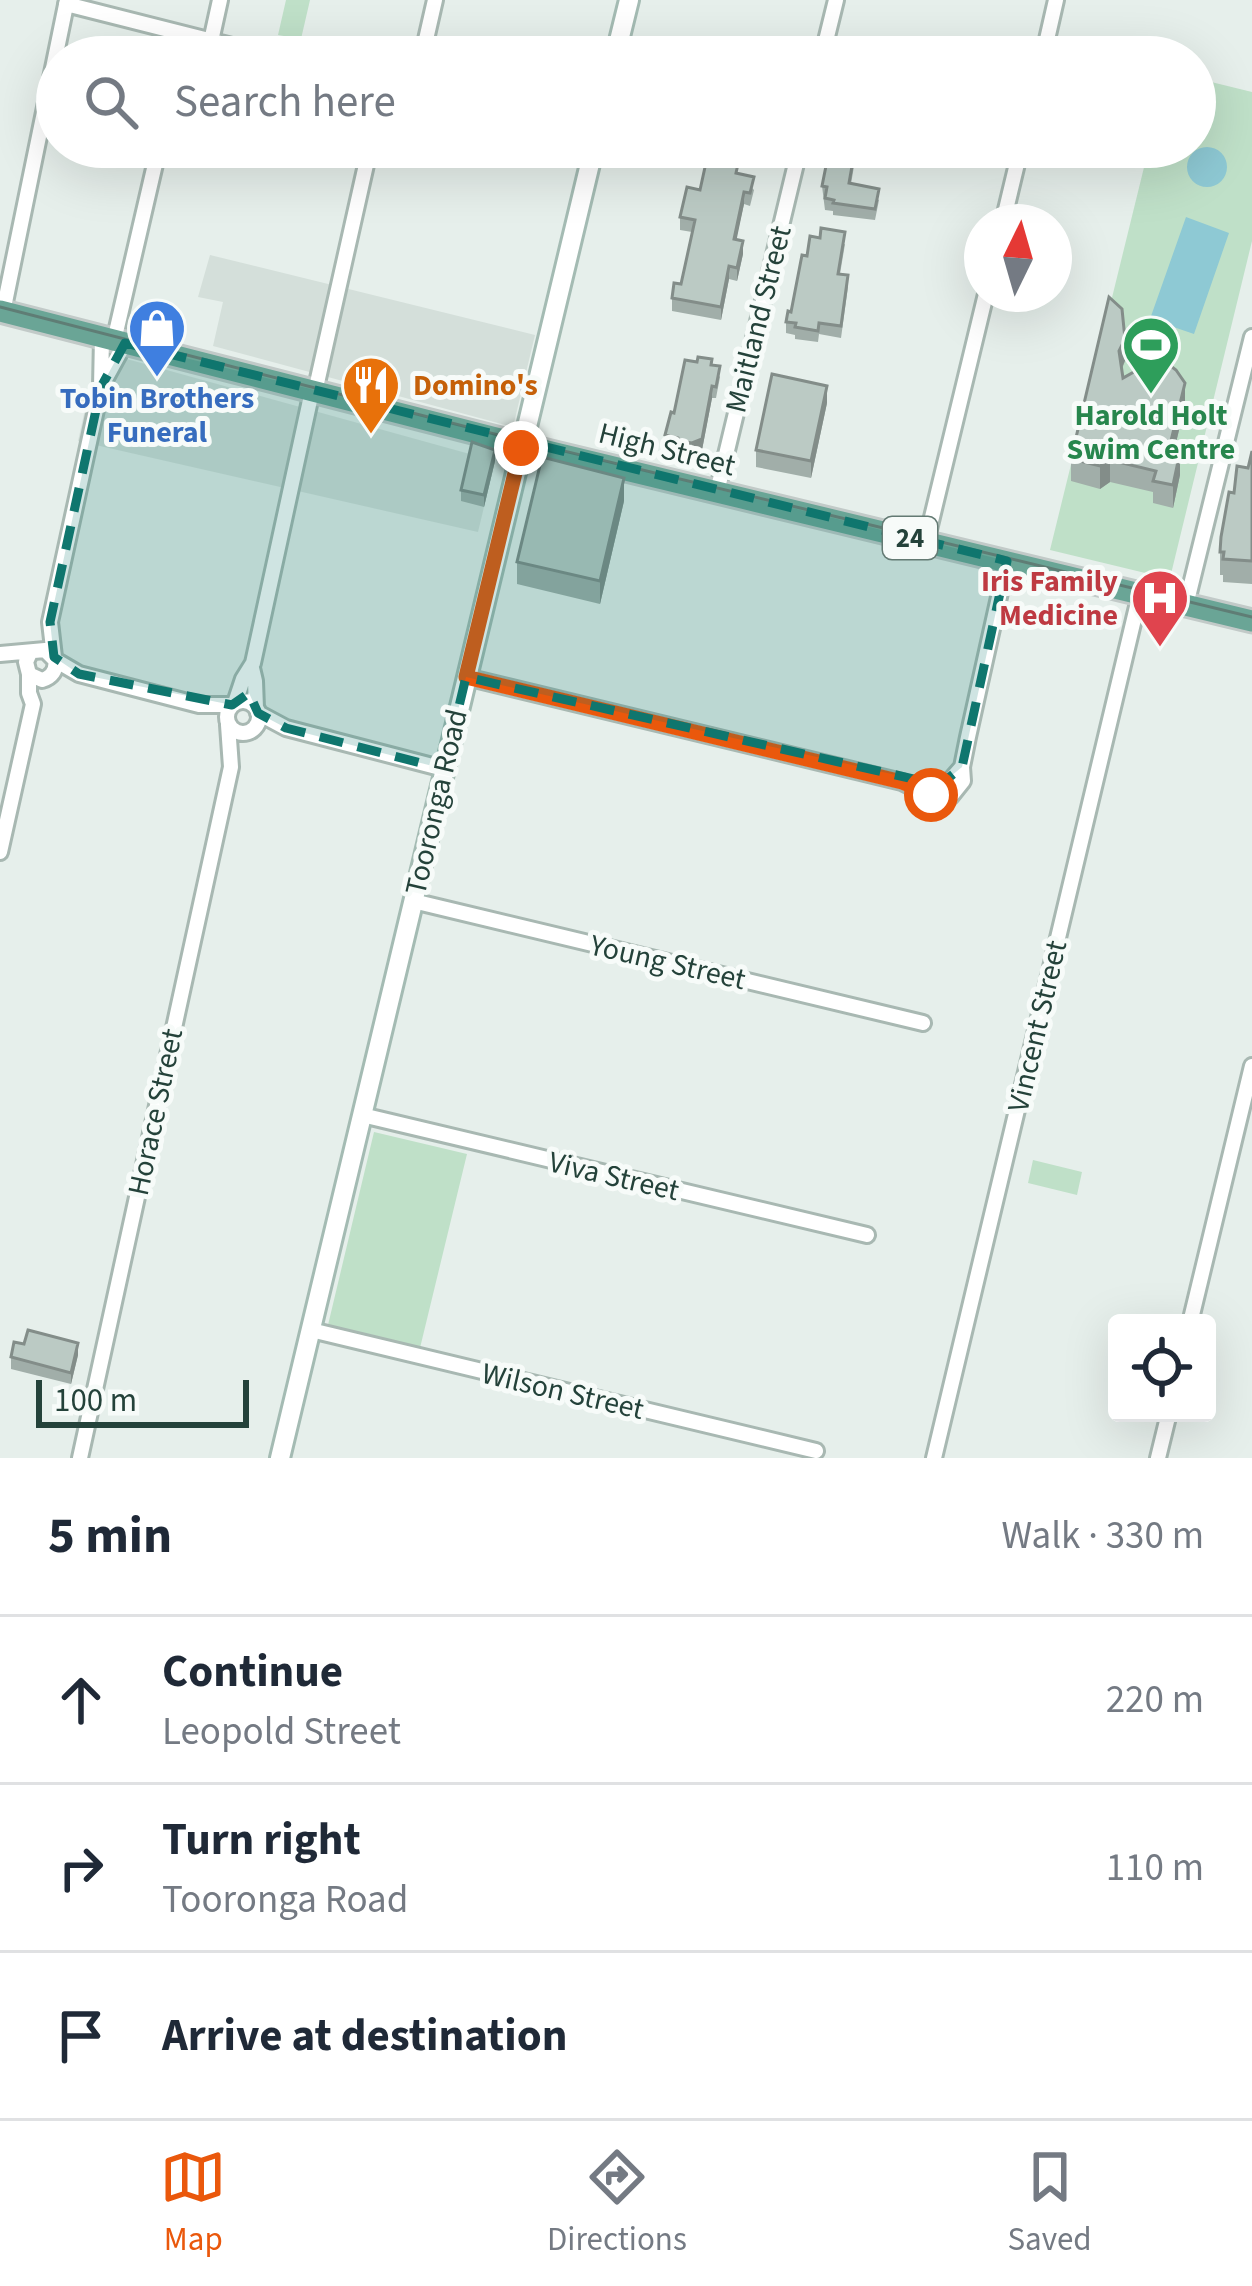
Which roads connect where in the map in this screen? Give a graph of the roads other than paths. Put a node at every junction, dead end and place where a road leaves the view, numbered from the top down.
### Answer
1 (220, 0) edge
2 (435, 0) edge
3 (629, 0) edge
4 (836, 0) edge
5 (1057, 0) edge
6 (66, 2) edge
7 (185, 34) joint
8 (59, 36) edge
9 (194, 36) edge
10 (212, 36) edge
11 (427, 36) edge
12 (620, 36) edge
13 (827, 36) edge
14 (1048, 36) edge
15 (36, 145) edge
16 (154, 168) edge
17 (365, 168) edge
18 (589, 168) edge
19 (795, 168) edge
20 (1016, 168) edge
21 (1007, 204) edge
22 (1, 312) edge
23 (982, 312) edge
24 (1252, 338) edge
25 (114, 340) junction
26 (101, 387) junction
27 (314, 392) junction
28 (522, 445) junction
29 (717, 492) junction
30 (926, 542) junction
31 (1007, 561) junction
32 (1140, 594) junction
33 (1186, 604) junction
34 (1252, 621) edge
35 (50, 622) junction
36 (32, 652) junction
37 (0, 654) edge
38 (55, 658) junction
39 (252, 668) junction
40 (28, 673) junction
41 (79, 674) junction
42 (49, 677) junction
43 (466, 677) junction
44 (32, 704) junction
45 (233, 704) junction
46 (199, 706) junction
47 (257, 710) junction
48 (228, 724) junction
49 (286, 728) junction
50 (251, 731) junction
51 (231, 766) junction
52 (445, 769) junction
53 (0, 852) edge
54 (413, 901) junction
55 (923, 1023) dead end
56 (1252, 1066) edge
57 (362, 1115) junction
58 (867, 1235) dead end
59 (1192, 1314) edge
60 (310, 1330) junction
61 (1167, 1422) edge
62 (816, 1451) dead end
63 (80, 1458) edge
64 (280, 1458) edge
65 (934, 1458) edge
66 (1158, 1458) edge

1 - 10 street
2 - 11 street
3 - 12 main road
4 - 13 street
5 - 14 street
6 - 7 street
6 - 8 street
7 - 9 street
15 - 22 street
16 - 25 street
17 - 27 street
18 - 28 main road, Tooronga Road
19 - 29 street, Maitland Street
20 - 21 street
22 - 25 main road, High Street / 24
23 - 30 street
24 - 33 street
25 - 26 street
25 - 26 street
25 - 27 main road, High Street / 24
26 - 35 street
27 - 28 main road, High Street / 24
27 - 39 street
28 - 29 main road, High Street / 24
28 - 43 main road, Tooronga Road
29 - 30 main road, High Street / 24
30 - 31 main road, High Street / 24
31 - 32 main road, High Street / 24
31 - 43 street
32 - 33 main road, High Street / 24
32 - 65 street, Vincent Street
33 - 34 main road, High Street / 24
35 - 36 street
35 - 38 street
36 - 37 street
36 - 38 street
36 - 40 street
37 - 40 street
38 - 41 street
38 - 42 street
39 - 45 street
39 - 47 street
40 - 42 street
40 - 44 street
41 - 42 street
41 - 46 street
42 - 44 street
43 - 52 main road, Tooronga Road
44 - 53 street
45 - 46 street
45 - 47 street
45 - 48 street
46 - 48 street
47 - 49 street
47 - 50 street
48 - 50 street
48 - 51 street, Horace Street
49 - 50 street
49 - 52 street
50 - 51 street, Horace Street
51 - 63 street, Horace Street
52 - 54 main road, Tooronga Road
54 - 55 street, Young Street
54 - 57 main road, Tooronga Road
56 - 59 street
57 - 58 street, Viva Street
57 - 60 main road, Tooronga Road
60 - 62 street, Wilson Street
60 - 64 main road, Tooronga Road
61 - 66 street

